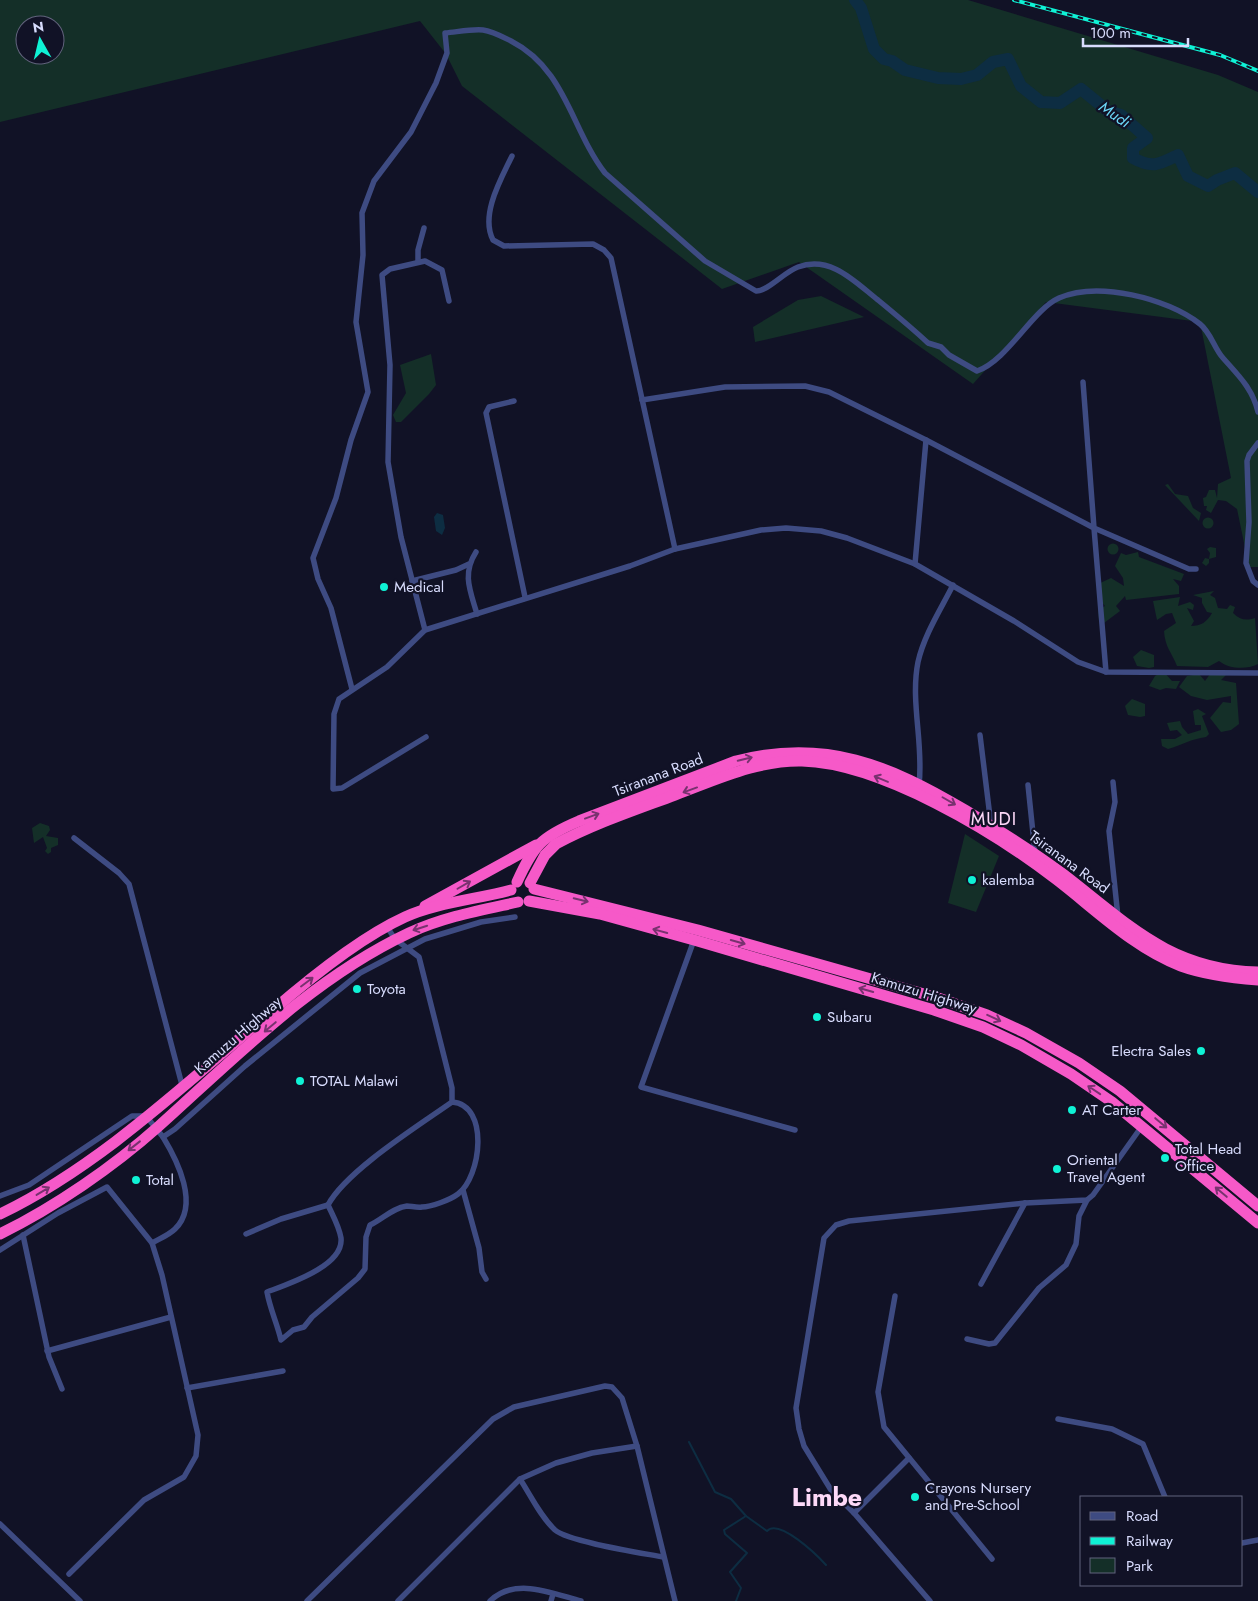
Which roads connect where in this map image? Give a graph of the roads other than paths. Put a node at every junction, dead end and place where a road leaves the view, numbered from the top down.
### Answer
1 (512, 156) dead end
2 (424, 228) dead end
3 (418, 262) junction
4 (449, 300) dead end
5 (1083, 382) dead end
6 (642, 400) junction
7 (514, 401) dead end
8 (1258, 412) edge
9 (926, 440) junction
10 (1258, 443) edge
11 (1094, 528) junction
12 (674, 548) junction
13 (476, 552) dead end
14 (469, 564) junction
15 (915, 564) junction
16 (1196, 569) dead end
17 (412, 582) junction
18 (953, 585) junction
19 (1258, 585) edge
20 (526, 597) junction
21 (478, 614) junction
22 (425, 630) junction
23 (1106, 672) junction
24 (1258, 673) edge
25 (352, 689) junction
26 (980, 735) dead end
27 (426, 737) dead end
28 (1113, 782) dead end
29 (1028, 785) dead end
30 (918, 789) junction
31 (991, 825) junction
32 (74, 838) dead end
33 (537, 844) junction
34 (1035, 853) junction
35 (514, 886) junction
36 (532, 886) junction
37 (524, 902) junction
38 (406, 917) junction
39 (515, 917) dead end
40 (1118, 917) junction
41 (387, 927) junction
42 (395, 939) junction
43 (694, 940) junction
44 (406, 949) junction
45 (1258, 972) edge
46 (1258, 980) edge
47 (182, 1085) junction
48 (452, 1102) junction
49 (146, 1116) junction
50 (1142, 1126) junction
51 (795, 1130) dead end
52 (160, 1132) junction
53 (463, 1190) junction
54 (0, 1196) edge
55 (1087, 1200) junction
56 (1025, 1203) junction
57 (328, 1205) junction
58 (1258, 1206) edge
59 (0, 1214) edge
60 (1258, 1223) edge
61 (0, 1234) edge
62 (246, 1234) dead end
63 (23, 1235) junction
64 (152, 1243) junction
65 (0, 1250) edge
66 (486, 1279) dead end
67 (981, 1284) dead end
68 (895, 1296) dead end
69 (171, 1316) junction
70 (967, 1339) dead end
71 (47, 1351) junction
72 (283, 1371) dead end
73 (187, 1388) junction
74 (62, 1389) dead end
75 (1058, 1419) dead end
76 (636, 1446) junction
77 (909, 1458) junction
78 (520, 1479) junction
79 (1166, 1496) edge
80 (854, 1512) junction
81 (0, 1524) edge
82 (1258, 1540) edge
83 (1243, 1543) edge
84 (664, 1557) junction
85 (992, 1559) dead end
86 (69, 1574) dead end
87 (553, 1594) junction
88 (80, 1601) edge
89 (307, 1601) edge
90 (398, 1601) edge
91 (490, 1601) edge
92 (551, 1601) edge
93 (582, 1601) edge
94 (675, 1601) edge
95 (930, 1601) edge

1 - 6 street
2 - 3 street
3 - 4 street
3 - 17 street
5 - 11 street
6 - 9 street
6 - 12 street
7 - 20 street
8 - 25 street
9 - 11 street
9 - 15 street
10 - 19 street
11 - 16 street
11 - 23 street
12 - 15 street
12 - 20 street
13 - 14 street
14 - 17 street
14 - 21 street
15 - 18 street
17 - 22 street
18 - 23 street
18 - 30 street
20 - 21 street
21 - 22 street
22 - 25 street
23 - 24 street
25 - 27 street
26 - 31 street
28 - 40 street
29 - 34 street
30 -> 31 highway, Tsiranana Road
33 -> 30 highway, Tsiranana Road
30 -> 36 highway, Tsiranana Road
30 - 46 highway, Tsiranana Road
31 - 34 highway, Tsiranana Road
32 - 47 street
33 - 35 highway, Tsiranana Road
38 -> 33 highway
34 - 40 highway, Tsiranana Road
35 - 36 highway
35 - 37 highway
35 - 38 highway, Kamuzu Highway
36 - 37 highway
36 -> 58 highway, Kamuzu Highway
37 -> 42 highway, Kamuzu Highway
43 -> 37 highway, Kamuzu Highway
38 - 41 highway, Kamuzu Highway
39 - 44 street
40 - 45 highway, Tsiranana Road
41 - 42 street
47 -> 41 highway, Kamuzu Highway
42 - 44 street
42 -> 52 highway, Kamuzu Highway
50 -> 43 highway, Kamuzu Highway
43 - 51 street
44 - 48 street
44 - 52 street
47 - 49 highway, Kamuzu Highway
48 - 53 street
48 - 57 street
49 - 52 street
49 - 54 street
59 -> 49 highway, Kamuzu Highway
50 - 55 street
60 -> 50 highway, Kamuzu Highway
52 -> 61 highway, Kamuzu Highway
52 - 64 street
53 - 57 street
53 - 66 street
55 - 56 street
55 - 70 street
56 - 67 street
56 - 80 street
57 - 62 street
63 - 64 street
63 - 65 street
63 - 71 street
64 - 69 street
68 - 77 street
69 - 71 street
69 - 73 street
71 - 74 street
72 - 73 street
73 - 86 street
75 - 79 street
76 - 78 street
76 - 84 street
76 - 89 street
77 - 80 street
77 - 85 street
78 - 84 street
78 - 90 street
80 - 95 street
81 - 88 street
82 - 83 street
84 - 94 street
87 - 91 street
87 - 92 street
87 - 93 street

